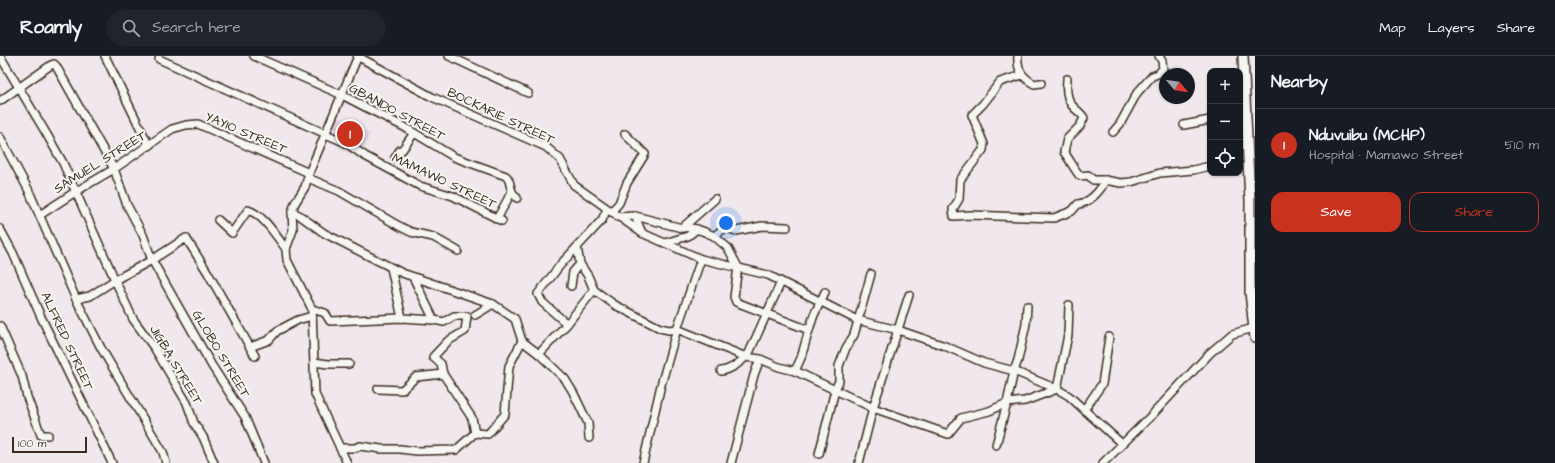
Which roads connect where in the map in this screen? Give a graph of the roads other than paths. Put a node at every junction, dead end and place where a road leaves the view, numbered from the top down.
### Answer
1 (0, 56) edge
2 (54, 56) edge
3 (105, 56) edge
4 (254, 56) edge
5 (358, 56) edge
6 (449, 56) edge
7 (1018, 56) edge
8 (1159, 56) edge
9 (1243, 56) edge
10 (159, 59) dead end
11 (54, 64) junction
12 (1022, 75) junction
13 (1067, 79) dead end
14 (1041, 83) dead end
15 (19, 88) junction
16 (528, 93) dead end
17 (342, 95) junction
18 (0, 101) edge
19 (1243, 104) edge
20 (1243, 110) edge
21 (1207, 121) edge
22 (1184, 125) dead end
23 (172, 129) joint
24 (1113, 132) dead end
25 (414, 133) junction
26 (326, 134) junction
27 (625, 134) dead end
28 (0, 137) edge
29 (149, 146) junction
30 (395, 158) dead end
31 (1244, 160) edge
32 (1207, 167) edge
33 (114, 169) junction
34 (308, 175) junction
35 (1105, 180) junction
36 (75, 192) junction
37 (511, 193) junction
38 (517, 198) dead end
39 (715, 199) dead end
40 (609, 211) junction
41 (292, 212) junction
42 (40, 215) junction
43 (635, 216) junction
44 (618, 217) junction
45 (218, 220) dead end
46 (787, 227) dead end
47 (682, 228) junction
48 (0, 229) edge
49 (697, 229) junction
50 (642, 234) junction
51 (714, 236) junction
52 (665, 244) junction
53 (577, 247) junction
54 (286, 250) junction
55 (458, 251) dead end
56 (701, 259) junction
57 (152, 260) junction
58 (580, 264) junction
59 (738, 267) junction
60 (391, 268) junction
61 (871, 274) dead end
62 (413, 277) junction
63 (115, 280) junction
64 (781, 282) junction
65 (571, 286) dead end
66 (594, 290) junction
67 (825, 292) dead end
68 (909, 295) dead end
69 (76, 299) junction
70 (820, 302) junction
71 (493, 304) junction
72 (1027, 306) dead end
73 (1069, 306) dead end
74 (312, 313) junction
75 (767, 313) junction
76 (475, 314) dead end
77 (402, 318) junction
78 (434, 320) junction
79 (857, 320) junction
80 (567, 324) junction
81 (0, 326) edge
82 (677, 329) junction
83 (809, 330) junction
84 (898, 330) junction
85 (1255, 333) edge
86 (1109, 337) dead end
87 (522, 341) junction
88 (250, 347) junction
89 (539, 354) junction
90 (255, 356) dead end
91 (746, 357) junction
92 (760, 359) junction
93 (314, 362) junction
94 (349, 364) dead end
95 (721, 371) dead end
96 (795, 371) junction
97 (1014, 371) junction
98 (444, 374) junction
99 (1057, 389) junction
100 (378, 390) dead end
101 (835, 390) junction
102 (1007, 403) junction
103 (873, 408) junction
104 (1084, 410) junction
105 (475, 433) junction
106 (48, 435) dead end
107 (589, 438) dead end
108 (1122, 444) junction
109 (996, 445) dead end
110 (340, 448) junction
111 (819, 454) dead end
112 (112, 463) edge
113 (166, 463) edge
114 (214, 463) edge
115 (264, 463) edge
116 (347, 463) edge
117 (643, 463) edge
118 (731, 463) edge
119 (859, 463) edge
120 (1103, 463) edge

1 - 15 street, JIGBA STREET
2 - 11 street
3 - 29 street
4 - 17 street, GBANDO STREET
5 - 17 street
5 - 40 street, BOCKARIE STREET
6 - 16 street
7 - 12 street
8 - 24 street
9 - 19 main road
10 - 26 street, MAMAWO STREET
11 - 15 street
11 - 33 street, GLOBO STREET
12 - 14 street
12 - 35 street
13 - 35 street
15 - 18 street
15 - 36 street, JIGBA STREET
17 - 25 street, GBANDO STREET
17 - 26 street
20 - 31 main road
21 - 22 street
23 - 29 street, SAMUEL STREET
23 - 34 street, YAYIO STREET
25 - 30 street
25 - 37 street, GBANDO STREET
26 - 34 street
26 - 37 street, MAMAWO STREET
27 - 40 street
28 - 42 street
29 - 33 street, SAMUEL STREET
31 - 85 main road
32 - 35 street
33 - 36 street, SAMUEL STREET
33 - 57 street, GLOBO STREET
34 - 41 street
34 - 55 street, YAYIO STREET
36 - 42 street, SAMUEL STREET
36 - 63 street, JIGBA STREET
37 - 38 street, GBANDO STREET
39 - 47 street
40 - 44 street, BOCKARIE STREET
40 - 53 street
41 - 54 street
41 - 60 street
42 - 69 street
43 - 44 street
43 - 47 street
43 - 50 street
44 - 50 street, BOCKARIE STREET
45 - 54 street
46 - 51 street
47 - 49 street
48 - 112 street, ALFRED STREET
49 - 51 street
49 - 52 street
50 - 52 street, BOCKARIE STREET
51 - 59 street
52 - 56 street, BOCKARIE STREET
53 - 58 street
53 - 80 street
54 - 74 street
56 - 59 street, BOCKARIE STREET
56 - 82 street
57 - 63 street
57 - 88 street
57 - 115 street, GLOBO STREET
58 - 65 street
58 - 66 street
59 - 64 street, BOCKARIE STREET
59 - 75 street
60 - 62 street
60 - 77 street
61 - 79 street
62 - 71 street
62 - 78 street
63 - 69 street
63 - 114 street, JIGBA STREET
64 - 70 street, BOCKARIE STREET
64 - 75 street
66 - 80 street
66 - 82 street
67 - 70 street
68 - 84 street
69 - 113 street
70 - 79 street, BOCKARIE STREET
70 - 83 street
71 - 76 street
71 - 87 street
72 - 97 street
73 - 99 street
74 - 77 street
74 - 88 street
74 - 93 street
75 - 83 street
75 - 91 street
77 - 78 street
78 - 98 street
79 - 84 street, BOCKARIE STREET
79 - 101 street
80 - 89 street
81 - 106 street
82 - 91 street
82 - 117 street
83 - 96 street
84 - 97 street, BOCKARIE STREET
84 - 103 street
85 - 108 street
86 - 104 street
87 - 89 street
87 - 105 street
88 - 90 street
89 - 107 street
91 - 92 street
91 - 95 street
92 - 96 street
92 - 118 street
93 - 94 street
93 - 110 street
96 - 101 street
97 - 99 street, BOCKARIE STREET
97 - 102 street
98 - 100 street
98 - 105 street
99 - 102 street
99 - 104 street, BOCKARIE STREET
101 - 103 street
101 - 111 street
102 - 103 street
102 - 109 street
103 - 119 street
104 - 108 street, BOCKARIE STREET
105 - 110 street
108 - 120 street
110 - 116 street

